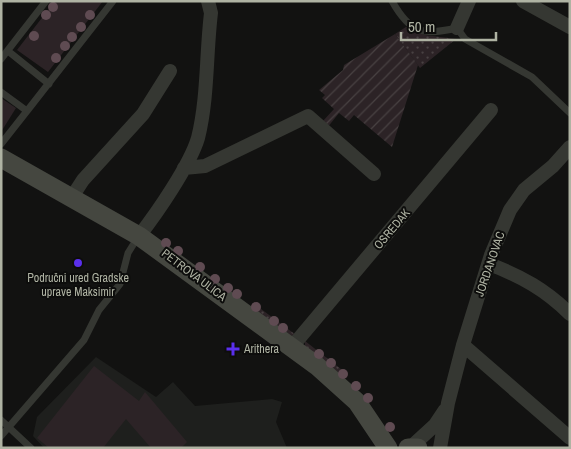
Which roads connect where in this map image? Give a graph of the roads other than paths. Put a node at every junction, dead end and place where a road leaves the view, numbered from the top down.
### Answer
1 (46, 1) edge
2 (113, 1) edge
3 (392, 1) edge
4 (469, 1) edge
5 (523, 1) edge
6 (209, 7) edge
7 (570, 27) edge
8 (457, 28) junction
9 (8, 51) junction
10 (1, 59) edge
11 (170, 71) dead end
12 (49, 84) junction
13 (1, 92) edge
14 (491, 110) dead end
15 (27, 111) junction
16 (570, 113) edge
17 (1, 144) edge
18 (570, 146) edge
19 (1, 158) edge
20 (184, 168) junction
21 (374, 174) dead end
22 (72, 197) junction
23 (139, 236) junction
24 (489, 264) junction
25 (570, 314) edge
26 (463, 345) junction
27 (291, 348) junction
28 (448, 403) junction
29 (369, 416) junction
30 (1, 420) edge
31 (10, 427) junction
32 (1, 436) edge
33 (570, 438) edge
34 (31, 448) edge
35 (388, 448) edge
36 (410, 448) edge
37 (440, 448) edge

1 - 9 lane
2 - 12 lane
3 - 8 lane
4 - 8 street
5 - 7 street
6 - 20 street
8 - 16 lane
9 - 10 lane
9 - 12 lane
11 - 22 street
12 - 15 lane
13 - 15 lane
14 - 27 street, OSREDAK
15 - 17 lane
18 - 24 street, JORDANOVAC
19 - 22 street, PETROVA ULICA
20 - 21 street
20 - 23 street
22 - 23 street, PETROVA ULICA
23 - 27 street, PETROVA ULICA
23 - 31 lane
24 - 25 street
24 - 26 street, JORDANOVAC
26 - 28 street, JORDANOVAC
26 - 33 street
27 - 29 street, PETROVA ULICA
28 - 36 street, JORDANOVAC
28 - 37 street, JORDANOVAC
29 - 35 street, PETROVA ULICA
29 - 36 street, PETROVA ULICA
30 - 31 lane
31 - 32 lane
31 - 34 lane

